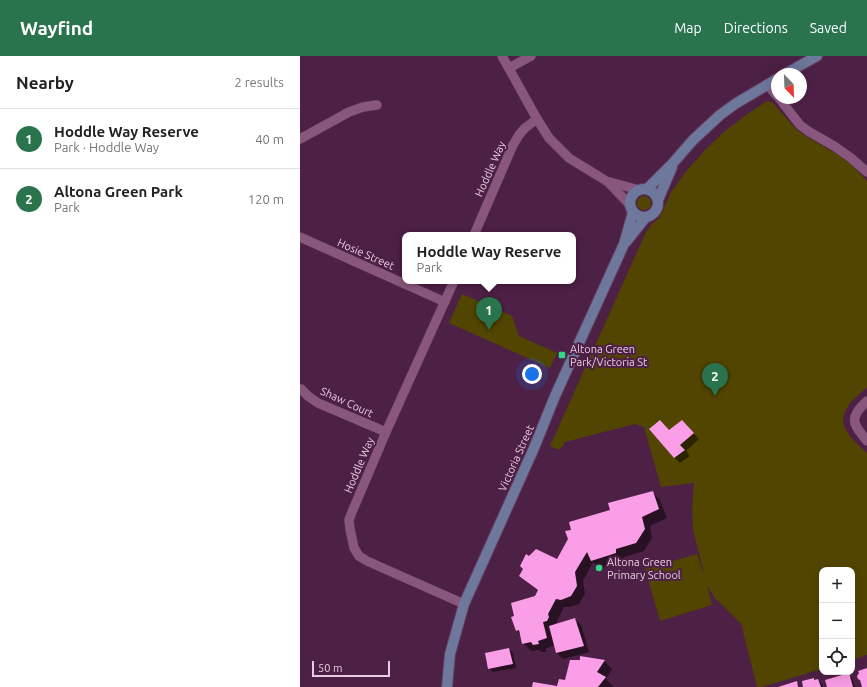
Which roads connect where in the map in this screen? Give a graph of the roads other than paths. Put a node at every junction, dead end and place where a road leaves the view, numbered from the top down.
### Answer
1 (502, 56) edge
2 (531, 56) edge
3 (817, 56) edge
4 (509, 68) junction
5 (796, 68) edge
6 (771, 82) edge
7 (767, 84) junction
8 (771, 89) edge
9 (784, 104) edge
10 (790, 104) edge
11 (377, 105) dead end
12 (795, 117) junction
13 (537, 119) junction
14 (300, 139) edge
15 (673, 163) junction
16 (867, 172) edge
17 (608, 182) junction
18 (643, 190) junction
19 (658, 200) junction
20 (632, 208) junction
21 (646, 217) junction
22 (475, 232) edge
23 (300, 237) edge
24 (624, 244) junction
25 (402, 283) edge
26 (404, 284) edge
27 (453, 284) edge
28 (444, 302) junction
29 (301, 388) dead end
30 (867, 401) edge
31 (386, 432) junction
32 (867, 441) edge
33 (464, 604) junction
34 (447, 687) edge

1 - 4 street
2 - 4 street
3 - 5 street
4 - 13 street
6 - 7 street
7 - 8 street
7 - 15 street
9 - 12 street
10 - 12 street
11 - 14 street
12 - 16 street
13 - 17 street
13 - 22 street, Hoddle Way
15 - 18 street
15 - 19 street
17 - 18 street
17 - 20 street
18 - 19 street
18 - 20 street
19 - 21 street
20 - 21 street
20 - 24 street, Victoria Street
21 - 24 street, Victoria Street
23 - 25 street, Hosie Street
24 - 33 street, Victoria Street
26 - 28 street, Hosie Street
27 - 28 street, Hoddle Way
28 - 31 street, Hoddle Way
29 - 31 street, Shaw Court
30 - 32 street
31 - 33 street, Hoddle Way
33 - 34 street, Victoria Street

